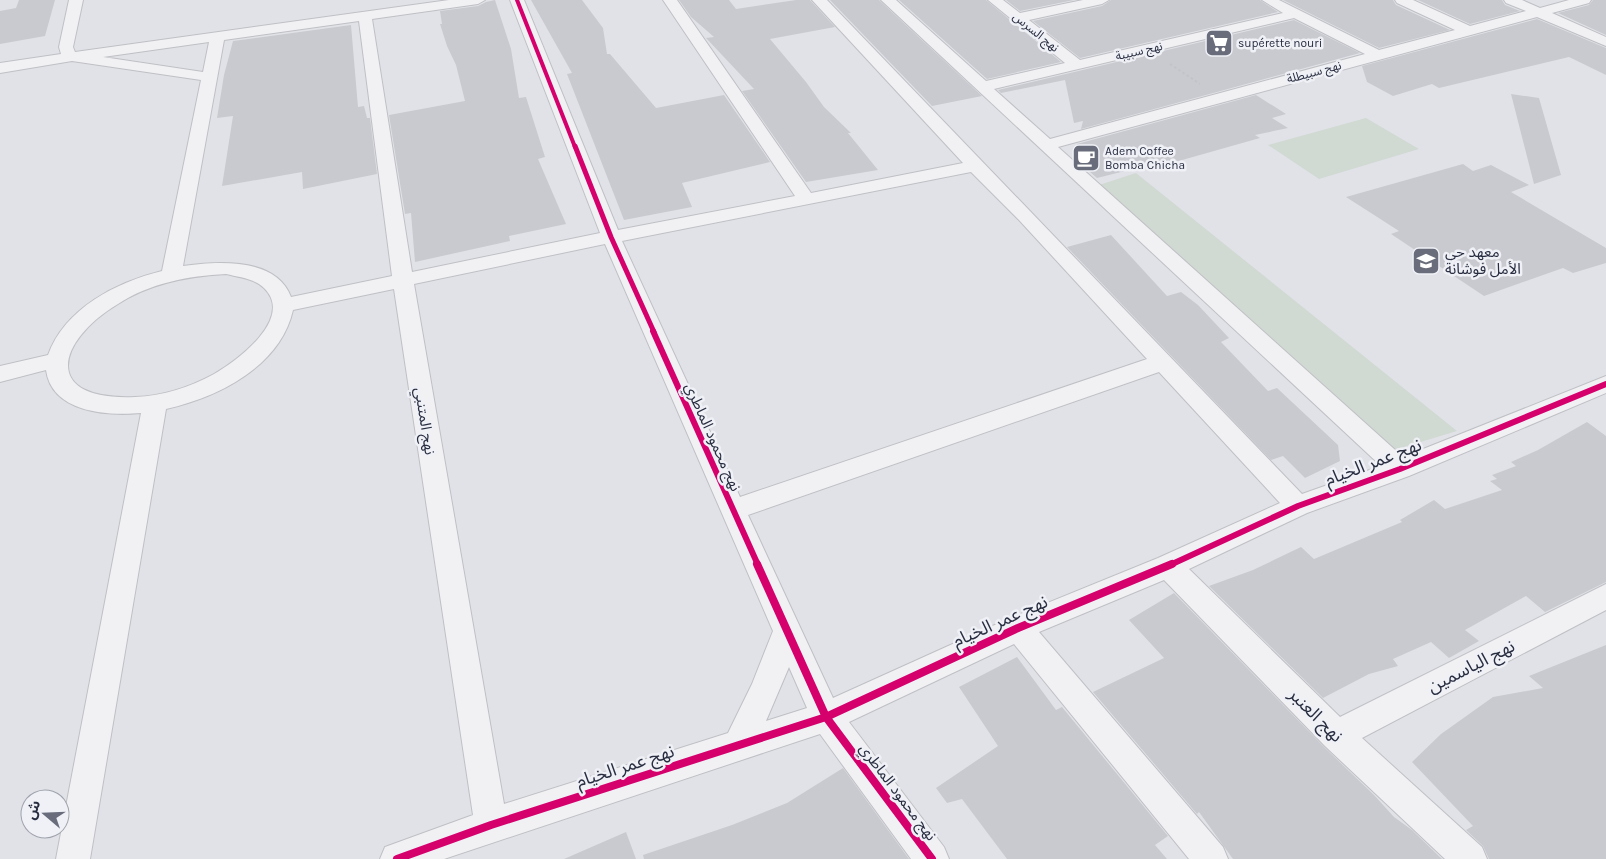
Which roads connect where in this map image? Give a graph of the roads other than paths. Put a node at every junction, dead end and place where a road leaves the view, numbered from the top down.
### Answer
1 (76, 0) edge
2 (478, 0) edge
3 (517, 0) edge
4 (670, 0) edge
5 (819, 0) edge
6 (888, 0) edge
7 (995, 0) edge
8 (1102, 0) edge
9 (1268, 0) edge
10 (1402, 0) edge
11 (1511, 0) edge
12 (1584, 0) edge
13 (1539, 12) junction
14 (1295, 14) junction
15 (365, 16) junction
16 (1017, 18) junction
17 (1328, 31) junction
18 (1468, 31) junction
19 (217, 37) junction
20 (1606, 42) edge
21 (1422, 44) junction
22 (1377, 55) junction
23 (72, 57) junction
24 (1076, 65) junction
25 (0, 68) edge
26 (209, 78) junction
27 (982, 87) junction
28 (1045, 146) junction
29 (975, 166) junction
30 (807, 200) junction
31 (611, 237) junction
32 (171, 275) junction
33 (403, 281) junction
34 (284, 305) junction
35 (57, 360) junction
36 (1163, 362) junction
37 (0, 374) edge
38 (1606, 384) edge
39 (155, 403) junction
40 (1400, 469) junction
41 (1298, 506) junction
42 (732, 510) junction
43 (1168, 566) junction
44 (1606, 596) edge
45 (1018, 628) junction
46 (787, 631) junction
47 (826, 717) junction
48 (1336, 735) junction
49 (738, 746) junction
50 (490, 825) junction
51 (73, 859) edge
52 (397, 859) edge
53 (932, 859) edge
54 (1210, 859) edge
55 (1470, 859) edge

1 - 23 street
2 - 15 street
3 - 31 street, نهج محمود الماطري
4 - 30 street
5 - 29 street
6 - 27 street
7 - 16 street, نهج السرس
8 - 16 street
9 - 14 street
10 - 18 street
11 - 13 street
12 - 13 street, نهج سبيطلة
13 - 18 street, نهج سبيطلة
13 - 20 street
14 - 17 street
14 - 24 street, نهج سبيبة
15 - 19 street
15 - 33 street, نهج المتنبي
16 - 24 street, نهج السرس
17 - 21 street
17 - 22 street
18 - 21 street, نهج سبيطلة
19 - 23 street
19 - 26 street
21 - 22 street, نهج سبيطلة
22 - 28 street, نهج سبيطلة
23 - 25 street
23 - 26 street
24 - 27 street, نهج سبيبة
26 - 32 street
27 - 28 street
28 - 40 street
29 - 30 street
29 - 36 street
30 - 31 street
31 - 33 street
31 - 42 street, نهج محمود الماطري
32 - 34 street
32 - 35 street
33 - 34 street
33 - 50 street, نهج المتنبي
34 - 39 street
35 - 37 street
35 - 39 street
36 - 41 street
36 - 42 street
38 - 40 street, نهج عمر الخيام
39 - 51 street
40 - 41 street, نهج عمر الخيام
41 - 43 street, نهج عمر الخيام
42 - 46 street, نهج محمود الماطري
43 - 45 street, نهج عمر الخيام
43 - 48 street, نهج العنبر
44 - 48 street, نهج الياسمين
45 - 47 street, نهج عمر الخيام
45 - 54 street
46 - 47 street, نهج محمود الماطري
46 - 49 street
47 - 49 street, نهج عمر الخيام
47 - 53 street, نهج محمود الماطري
48 - 55 street, نهج العنبر
49 - 50 street, نهج عمر الخيام
50 - 52 street, نهج عمر الخيام

